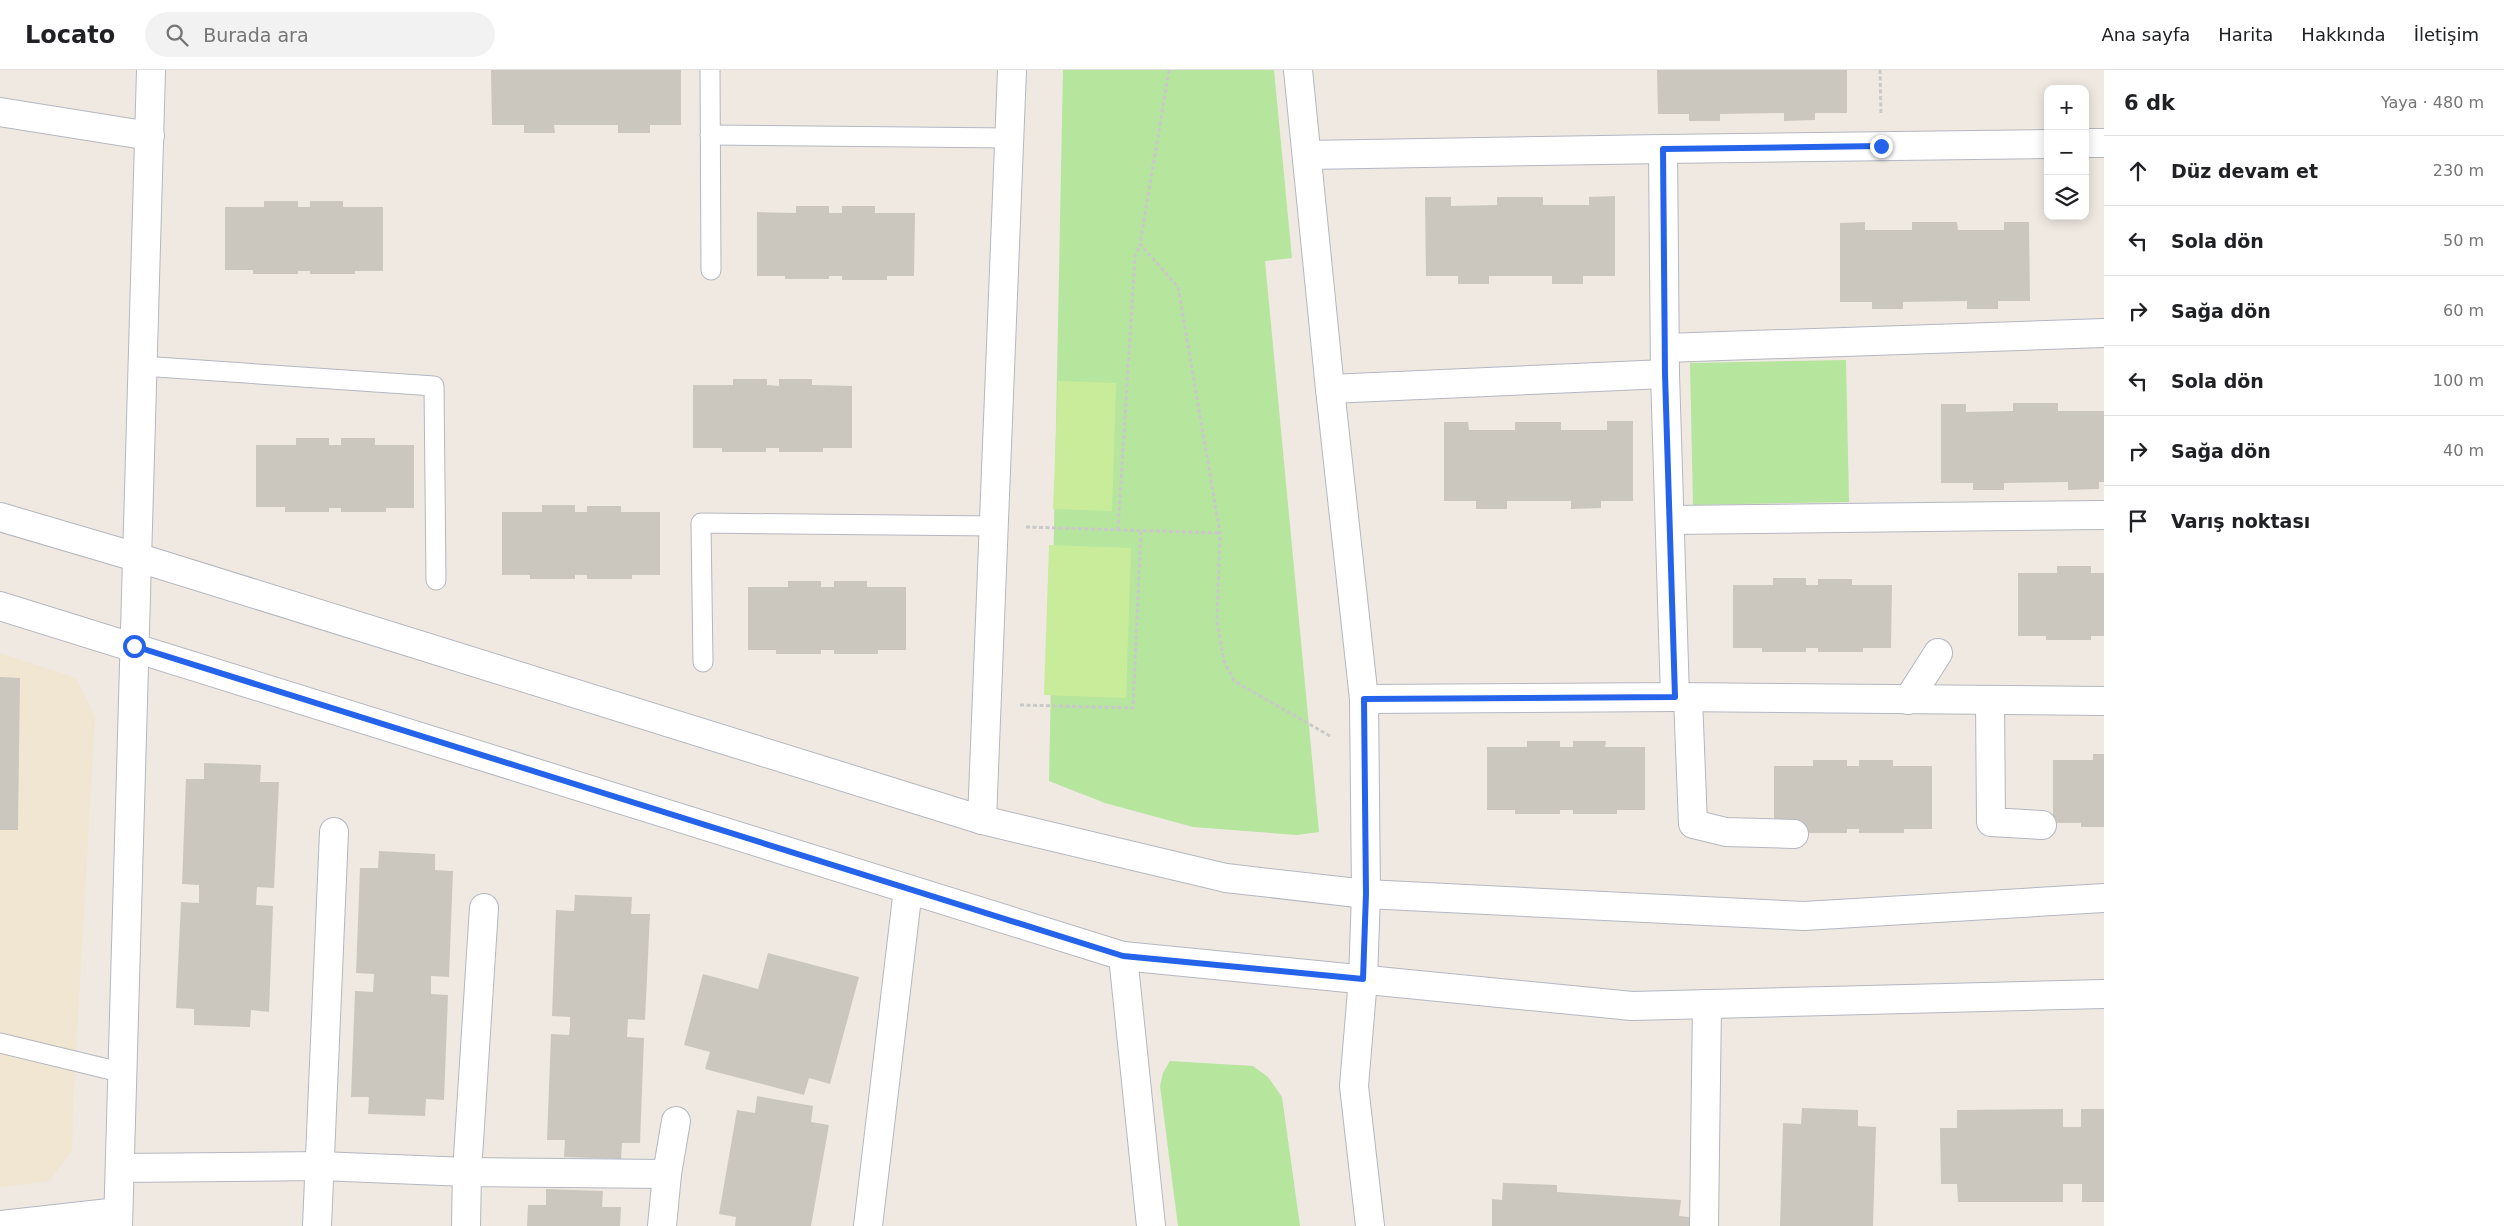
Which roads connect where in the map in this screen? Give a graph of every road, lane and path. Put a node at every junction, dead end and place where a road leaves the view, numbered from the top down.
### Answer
1 (151, 70) edge
2 (710, 70) edge
3 (1012, 70) edge
4 (1169, 70) edge
5 (1298, 70) edge
6 (1880, 70) edge
7 (0, 112) edge
8 (710, 135) junction
9 (150, 136) junction
10 (1010, 138) junction
11 (2089, 143) edge
12 (2104, 143) edge
13 (2044, 144) edge
14 (1881, 146) junction
15 (1663, 149) junction
16 (1307, 155) junction
17 (1140, 244) junction
18 (711, 270) dead end
19 (2104, 333) edge
20 (1665, 348) junction
21 (142, 366) junction
22 (1665, 374) junction
23 (1330, 389) junction
24 (2104, 516) edge
25 (0, 517) edge
26 (1670, 520) junction
27 (994, 526) junction
28 (1118, 530) junction
29 (1141, 530) junction
30 (1220, 533) junction
31 (136, 557) junction
32 (436, 580) dead end
33 (0, 606) edge
34 (134, 646) junction
35 (1938, 653) dead end
36 (703, 662) dead end
37 (1681, 698) junction
38 (1364, 699) junction
39 (1908, 700) junction
40 (1990, 700) junction
41 (2104, 701) edge
42 (987, 704) junction
43 (1365, 756) junction
44 (982, 820) junction
45 (2042, 825) dead end
46 (334, 832) dead end
47 (1794, 834) dead end
48 (908, 889) junction
49 (1366, 894) junction
50 (2104, 898) edge
51 (484, 908) dead end
52 (1123, 956) junction
53 (1363, 979) junction
54 (2104, 994) edge
55 (1707, 1004) junction
56 (0, 1043) edge
57 (124, 1073) junction
58 (676, 1121) dead end
59 (320, 1166) junction
60 (120, 1168) junction
61 (467, 1172) junction
62 (667, 1174) junction
63 (118, 1219) edge
64 (0, 1225) edge
65 (317, 1226) edge
66 (466, 1226) edge
67 (662, 1226) edge
68 (868, 1226) edge
69 (1151, 1226) edge
70 (1370, 1226) edge
71 (1704, 1226) edge

1 - 9 street
2 - 8 lane
3 - 10 street
4 - 17 path
5 - 16 street
6 - 14 path
7 - 9 street
8 - 10 lane
8 - 18 lane
9 - 21 street
10 - 27 street
11 - 12 street
13 - 14 street
14 - 15 street
15 - 16 street
15 - 20 street
16 - 23 street
17 - 28 path
17 - 30 path
19 - 20 street
20 - 22 street
21 - 31 street
21 - 32 lane
22 - 23 street
22 - 26 street
23 - 38 street
24 - 26 street
25 - 31 street
26 - 37 street
27 - 28 path
27 - 36 lane
27 - 42 street
28 - 29 path
29 - 30 path
29 - 42 path
30 - 43 path
31 - 34 street
31 - 44 street
33 - 34 street
34 - 48 street
34 - 57 street
35 - 39 street
37 - 38 street
37 - 39 street
37 - 47 street
38 - 43 street
39 - 40 street
40 - 41 street
40 - 45 street
42 - 44 street
43 - 49 street
44 - 49 street
46 - 59 street
48 - 52 street
48 - 68 street
49 - 50 street
49 - 53 street
51 - 61 street
52 - 53 street
52 - 69 street
53 - 55 street
53 - 70 street
54 - 55 street
55 - 71 street
56 - 57 lane
57 - 60 street
58 - 62 street
59 - 60 street
59 - 61 street
59 - 65 street
60 - 63 street
61 - 62 street
61 - 66 street
62 - 67 street
63 - 64 street

